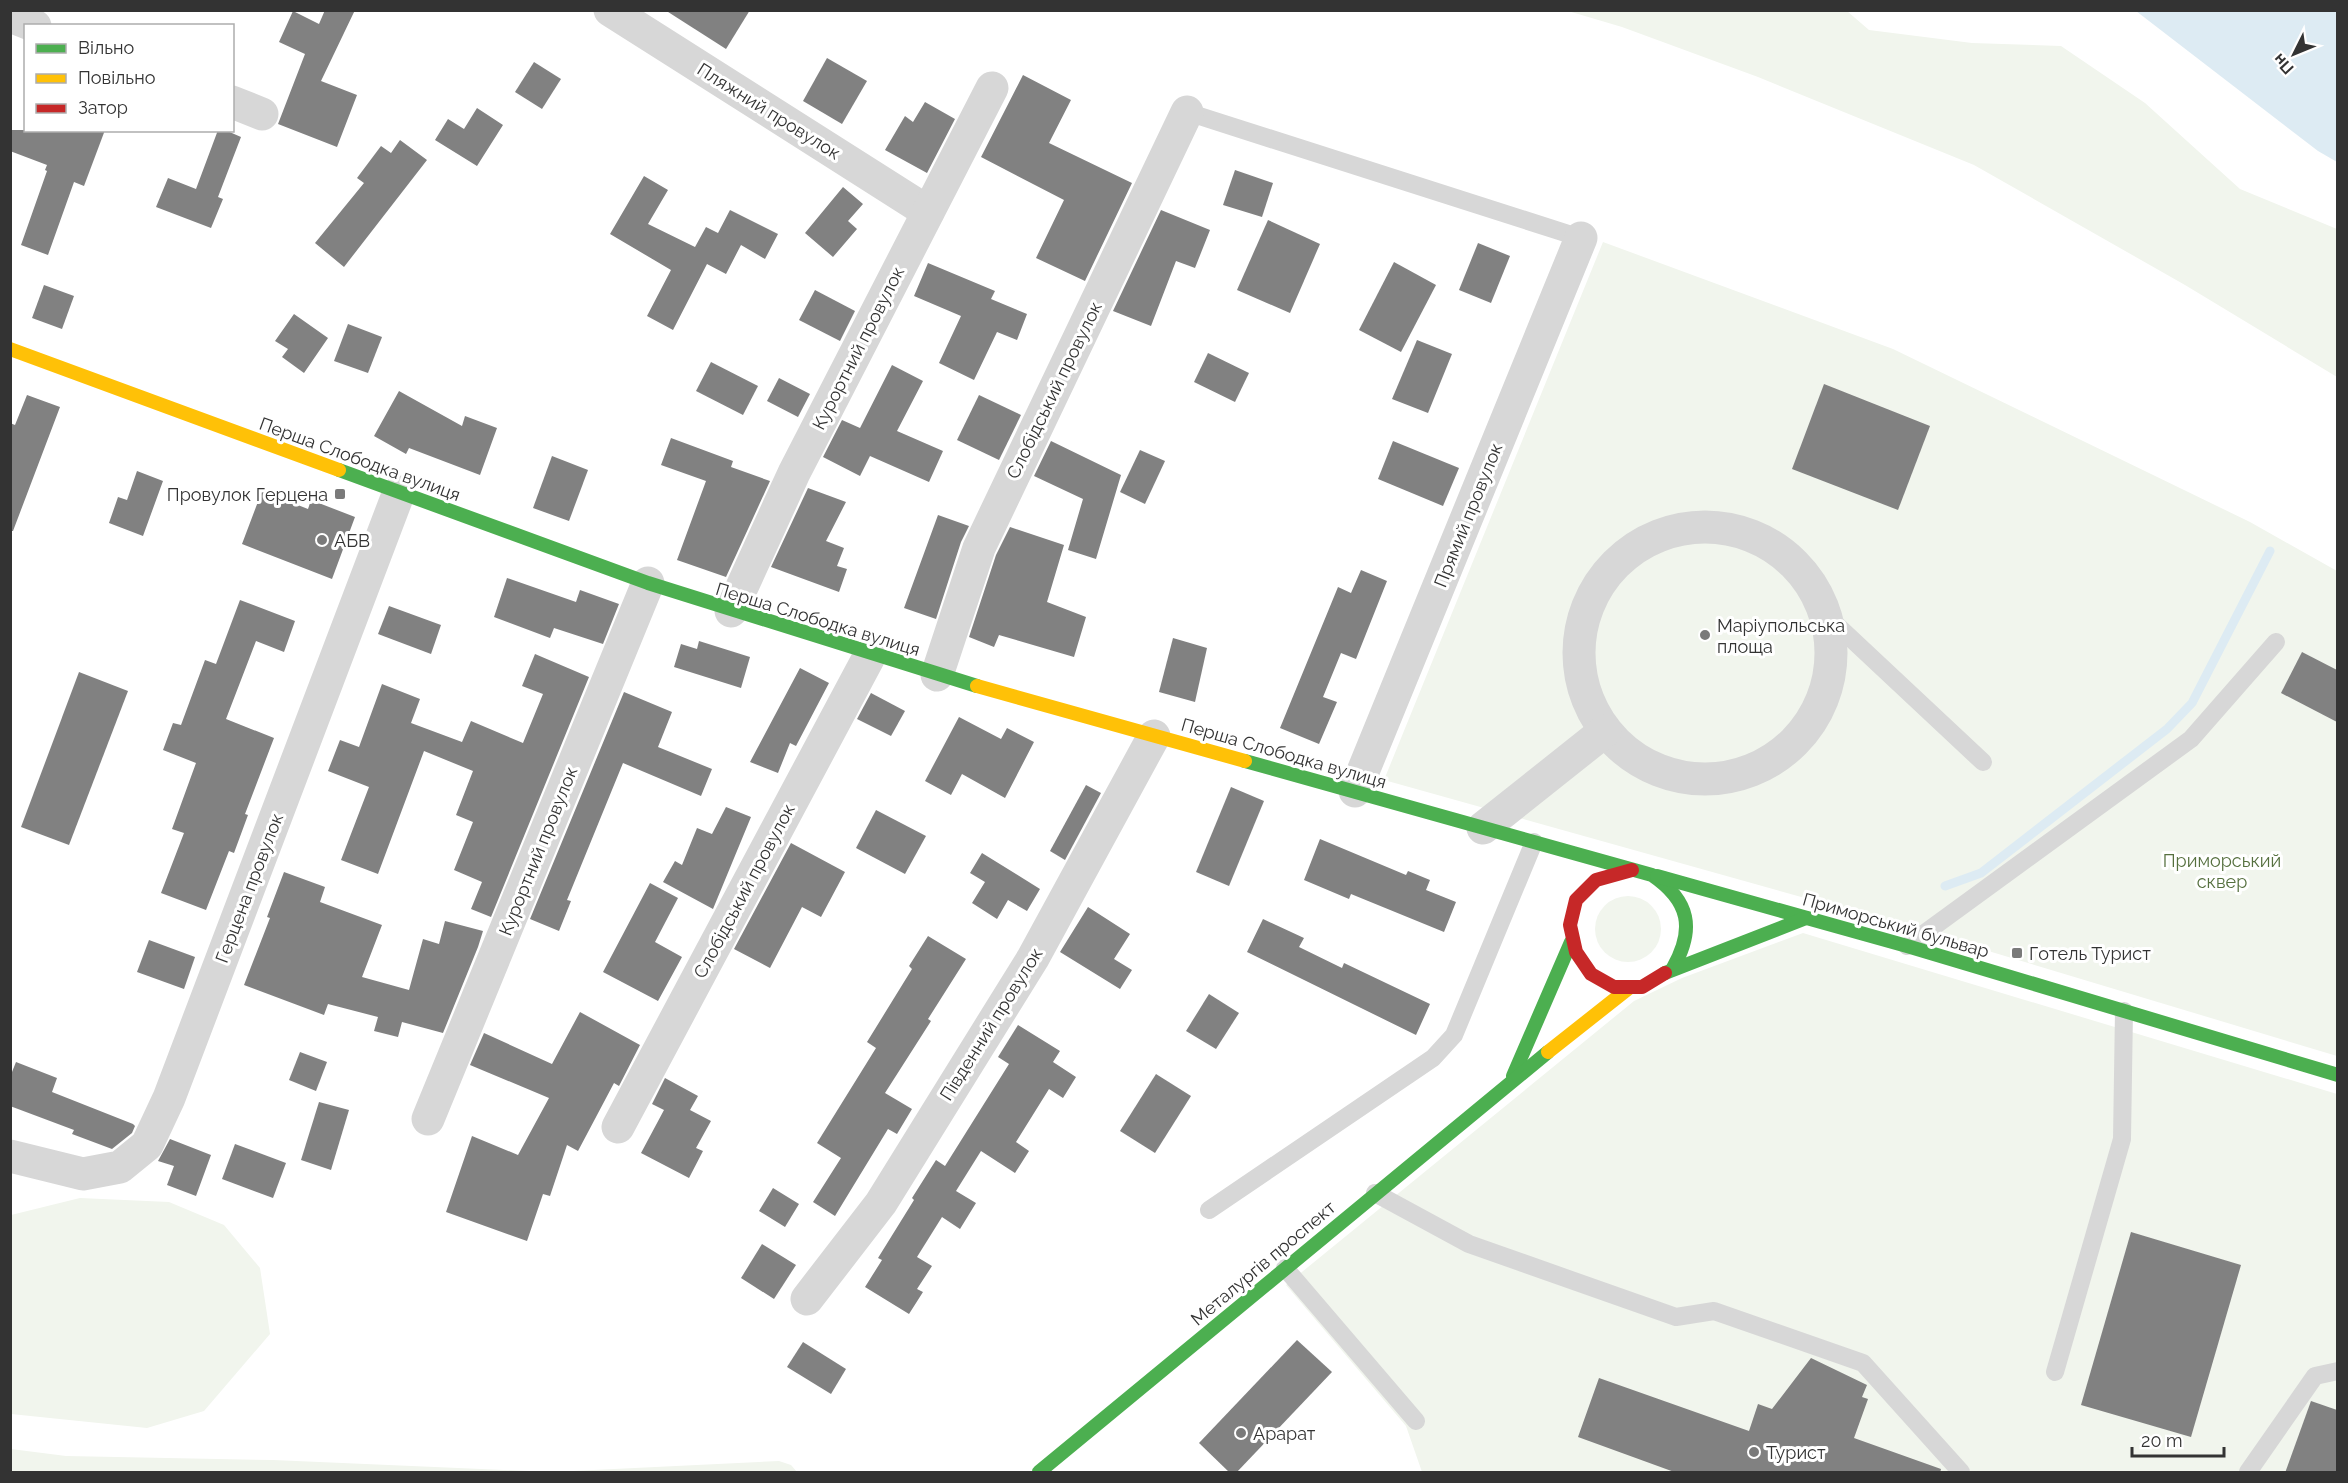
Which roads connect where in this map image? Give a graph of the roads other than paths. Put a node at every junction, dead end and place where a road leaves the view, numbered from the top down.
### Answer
1 (610, 10) edge
2 (10, 16) edge
3 (30, 24) edge
4 (992, 88) dead end
5 (1187, 112) joint
6 (928, 212) junction
7 (1581, 238) joint
8 (10, 349) edge
9 (399, 492) junction
10 (648, 584) junction
11 (731, 611) junction
12 (1826, 615) junction
13 (2276, 642) dead end
14 (870, 655) junction
15 (937, 675) junction
16 (1605, 731) junction
17 (1154, 736) junction
18 (1983, 762) dead end
19 (1355, 791) junction
20 (1483, 828) junction
21 (1543, 845) junction
22 (1559, 866) dead end
23 (1632, 870) junction
24 (1652, 875) junction
25 (1567, 885) dead end
26 (1575, 904) junction
27 (1806, 918) junction
28 (1571, 942) junction
29 (1907, 946) junction
30 (1673, 968) junction
31 (1629, 988) junction
32 (2124, 1011) junction
33 (2337, 1075) edge
34 (1510, 1081) junction
35 (428, 1119) dead end
36 (618, 1127) dead end
37 (10, 1156) edge
38 (1375, 1193) junction
39 (1209, 1210) dead end
40 (1285, 1268) junction
41 (807, 1299) dead end
42 (2337, 1371) edge
43 (2055, 1372) dead end
44 (1416, 1421) dead end
45 (1039, 1473) edge
46 (1961, 1473) edge
47 (2248, 1473) edge

1 - 6 street, Пляжний провулок
2 - 3 street
4 - 6 street, Курортний провулок
5 - 7 lane
5 - 15 street, Слобідський провулок
6 - 11 street, Курортний провулок
7 - 19 street, Прямий провулок
8 - 9 street, Перша Слободка вулиця
9 - 10 street, Перша Слободка вулиця
9 - 37 street, Герцена провулок
10 - 11 street, Перша Слободка вулиця
10 - 35 street, Курортний провулок
11 - 14 street, Перша Слободка вулиця
12 - 16 street
12 - 16 street
12 - 18 lane
13 - 29 lane
14 - 15 street, Перша Слободка вулиця
14 - 36 street, Слобідський провулок
15 - 17 street, Перша Слободка вулиця
16 - 20 street
17 - 19 street, Перша Слободка вулиця
17 - 41 street, Південний провулок
19 - 20 street, Перша Слободка вулиця
20 - 21 street, Перша Слободка вулиця
21 - 22 street
21 - 23 street, Перша Слободка вулиця
21 - 39 lane
23 - 24 street
23 - 26 street
24 - 27 street, Приморський бульвар
24 - 30 street
25 - 26 street
26 - 28 street
27 - 29 street, Приморський бульвар
27 - 30 street
28 - 31 street
28 - 34 street
29 - 32 street, Приморський бульвар
30 - 31 street
31 - 34 street, Металургів проспект
32 - 33 street, Приморський бульвар
32 - 43 lane
34 - 38 street, Металургів проспект
38 - 40 street, Металургів проспект
38 - 46 lane
40 - 44 lane
40 - 45 street, Металургів проспект
42 - 47 lane

